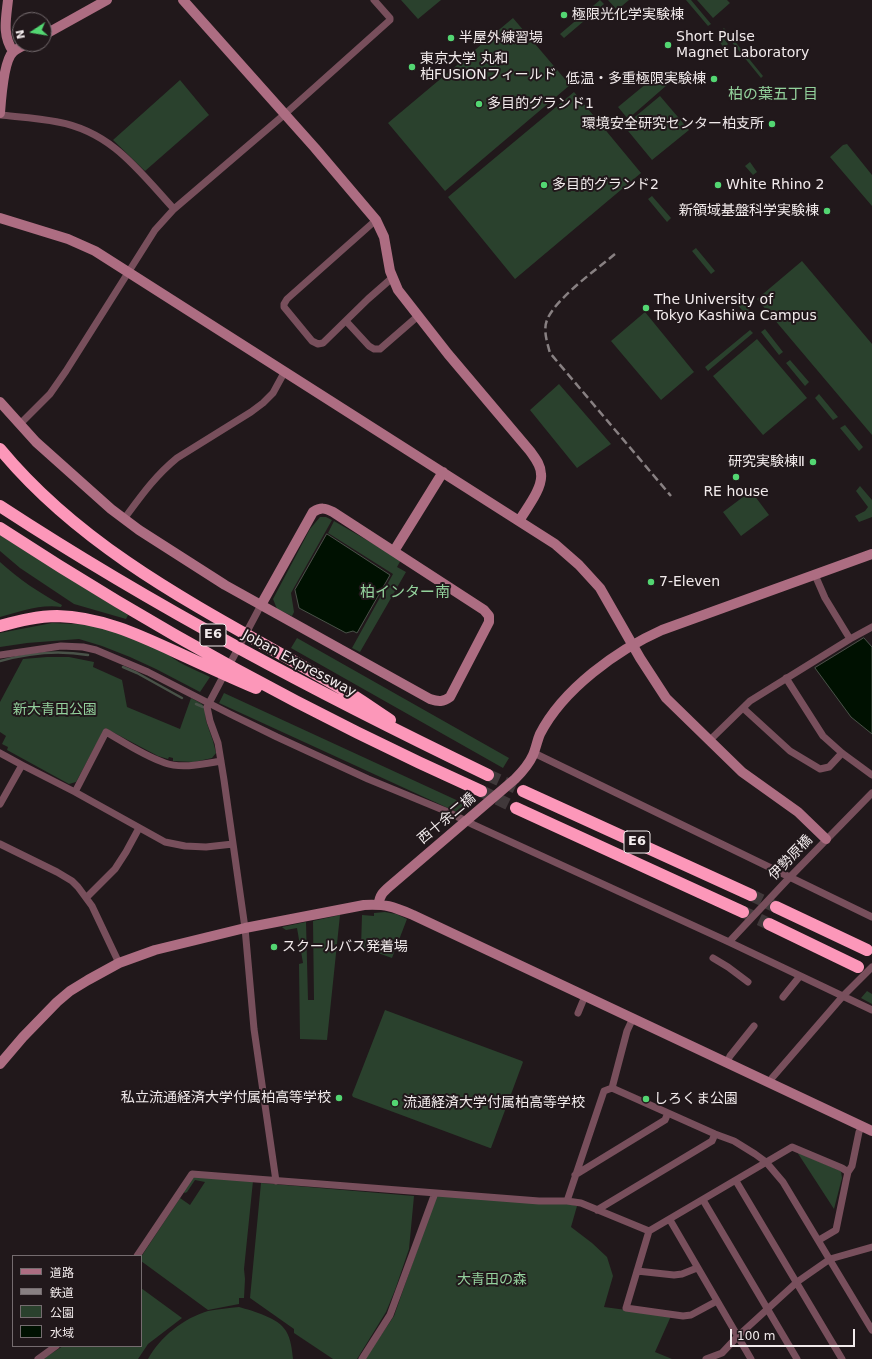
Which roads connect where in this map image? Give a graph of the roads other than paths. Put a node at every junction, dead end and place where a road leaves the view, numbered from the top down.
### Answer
1 (8, 0) edge
2 (107, 0) edge
3 (183, 0) edge
4 (374, 0) edge
5 (52, 31) edge
6 (12, 49) edge
7 (12, 52) edge
8 (0, 114) edge
9 (285, 114) junction
10 (174, 209) junction
11 (0, 218) edge
12 (376, 220) junction
13 (129, 272) junction
14 (392, 278) junction
15 (418, 316) junction
16 (346, 321) junction
17 (285, 372) junction
18 (0, 402) edge
19 (20, 424) junction
20 (0, 449) edge
21 (443, 472) junction
22 (0, 506) edge
23 (124, 518) junction
24 (519, 521) junction
25 (0, 528) edge
26 (394, 551) junction
27 (872, 554) edge
28 (815, 575) junction
29 (261, 605) junction
30 (0, 626) edge
31 (872, 627) edge
32 (850, 639) junction
33 (632, 645) junction
34 (0, 655) edge
35 (786, 678) junction
36 (208, 703) junction
37 (743, 708) junction
38 (354, 731) junction
39 (709, 741) junction
40 (434, 749) junction
41 (0, 753) edge
42 (534, 753) junction
43 (842, 753) junction
44 (221, 760) junction
45 (22, 765) junction
46 (488, 775) tunnel mouth
47 (872, 775) edge
48 (481, 791) tunnel mouth
49 (523, 791) tunnel mouth
50 (75, 792) junction
51 (872, 793) edge
52 (0, 804) edge
53 (516, 808) tunnel mouth
54 (465, 821) junction
55 (139, 828) junction
56 (826, 839) junction
57 (0, 844) edge
58 (233, 844) junction
59 (790, 877) junction
60 (751, 895) tunnel mouth
61 (87, 898) junction
62 (379, 904) junction
63 (776, 907) tunnel mouth
64 (743, 912) tunnel mouth
65 (872, 917) edge
66 (769, 924) tunnel mouth
67 (245, 928) junction
68 (729, 942) junction
69 (867, 950) dead end
70 (713, 958) dead end
71 (119, 963) junction
72 (858, 967) dead end
73 (872, 967) edge
74 (800, 976) junction
75 (748, 982) dead end
76 (585, 996) junction
77 (843, 996) junction
78 (783, 997) dead end
79 (872, 1010) edge
80 (578, 1013) dead end
81 (632, 1018) junction
82 (754, 1026) dead end
83 (727, 1062) junction
84 (0, 1064) edge
85 (770, 1082) junction
86 (612, 1088) junction
87 (668, 1113) junction
88 (862, 1126) junction
89 (872, 1131) edge
90 (715, 1134) junction
91 (766, 1162) junction
92 (848, 1172) junction
93 (575, 1175) junction
94 (276, 1181) junction
95 (736, 1181) junction
96 (435, 1193) junction
97 (703, 1200) junction
98 (567, 1201) junction
99 (597, 1210) junction
100 (670, 1220) junction
101 (649, 1231) junction
102 (819, 1240) junction
103 (872, 1247) edge
104 (138, 1255) edge
105 (830, 1259) junction
106 (697, 1268) junction
107 (637, 1271) junction
108 (797, 1282) junction
109 (717, 1301) junction
110 (768, 1310) junction
111 (872, 1330) edge
112 (738, 1336) junction
113 (55, 1347) edge
114 (38, 1359) edge
115 (362, 1359) edge
116 (706, 1359) edge
117 (751, 1359) edge
118 (796, 1359) edge
119 (842, 1359) edge

1 - 6 street
2 - 5 street
3 - 9 street
4 - 9 street
7 - 8 street
8 - 10 street
9 - 10 street
9 - 12 street
10 - 13 street
11 - 13 street
12 - 14 street
12 - 16 street
13 - 17 street
13 - 19 street
14 - 15 street
14 - 16 street
15 - 16 street
15 - 24 street
17 - 21 street
17 - 23 street
18 - 19 street
19 - 23 street
20 - 40 highway
21 - 24 street
21 - 26 street
22 - 40 highway, Joban Expressway / E6
23 - 29 street
24 - 33 street
25 - 38 highway, E6
26 - 29 street
26 - 29 street
27 - 28 street, 西十余二橋
28 - 32 street
28 - 33 street, 西十余二橋
29 - 36 street
30 - 38 highway
31 - 32 street
32 - 35 street
33 - 39 street
33 - 42 street, 西十余二橋
34 - 36 street
35 - 37 street
35 - 43 street
36 - 44 street
36 - 54 street
37 - 39 street
37 - 43 street
38 - 48 highway, E6
39 - 56 street
40 - 46 highway, Joban Expressway / E6
41 - 45 street
42 - 54 street, 西十余二橋
42 - 59 street
43 - 47 street
44 - 50 street
44 - 58 street
45 - 50 street
45 - 52 street
49 - 60 highway, E6
50 - 55 street
51 - 56 street, 伊勢原橋
53 - 64 highway, E6
54 - 62 street, 西十余二橋
54 - 68 street
55 - 58 street
55 - 61 street
56 - 59 street, 伊勢原橋
57 - 61 street
58 - 67 street
59 - 65 street
59 - 68 street, 伊勢原橋
61 - 71 street
62 - 67 street
62 - 76 street
63 - 69 highway
66 - 72 highway
67 - 71 street
67 - 94 street
68 - 74 street
70 - 75 street
71 - 84 street
73 - 77 street
74 - 77 street
74 - 78 street
76 - 80 street
76 - 81 street
77 - 79 street
77 - 85 street
81 - 83 street
81 - 86 street
82 - 83 street
83 - 85 street
85 - 88 street
86 - 87 street
86 - 93 street
87 - 90 street
87 - 93 street
88 - 89 street
88 - 92 street
90 - 91 street
90 - 99 street
91 - 92 street
91 - 95 street
91 - 102 street
92 - 102 street
93 - 98 street
94 - 96 street
94 - 104 street
95 - 97 street
95 - 108 street
96 - 98 street
96 - 115 street
97 - 100 street
97 - 110 street
98 - 99 street
99 - 101 street
100 - 101 street
100 - 106 street
101 - 107 street
102 - 105 street
103 - 105 street
105 - 108 street
105 - 111 street
106 - 107 street
106 - 109 street
107 - 109 street
108 - 110 street
108 - 119 street
109 - 112 street
110 - 112 street
110 - 118 street
112 - 116 street
112 - 117 street
113 - 114 street

